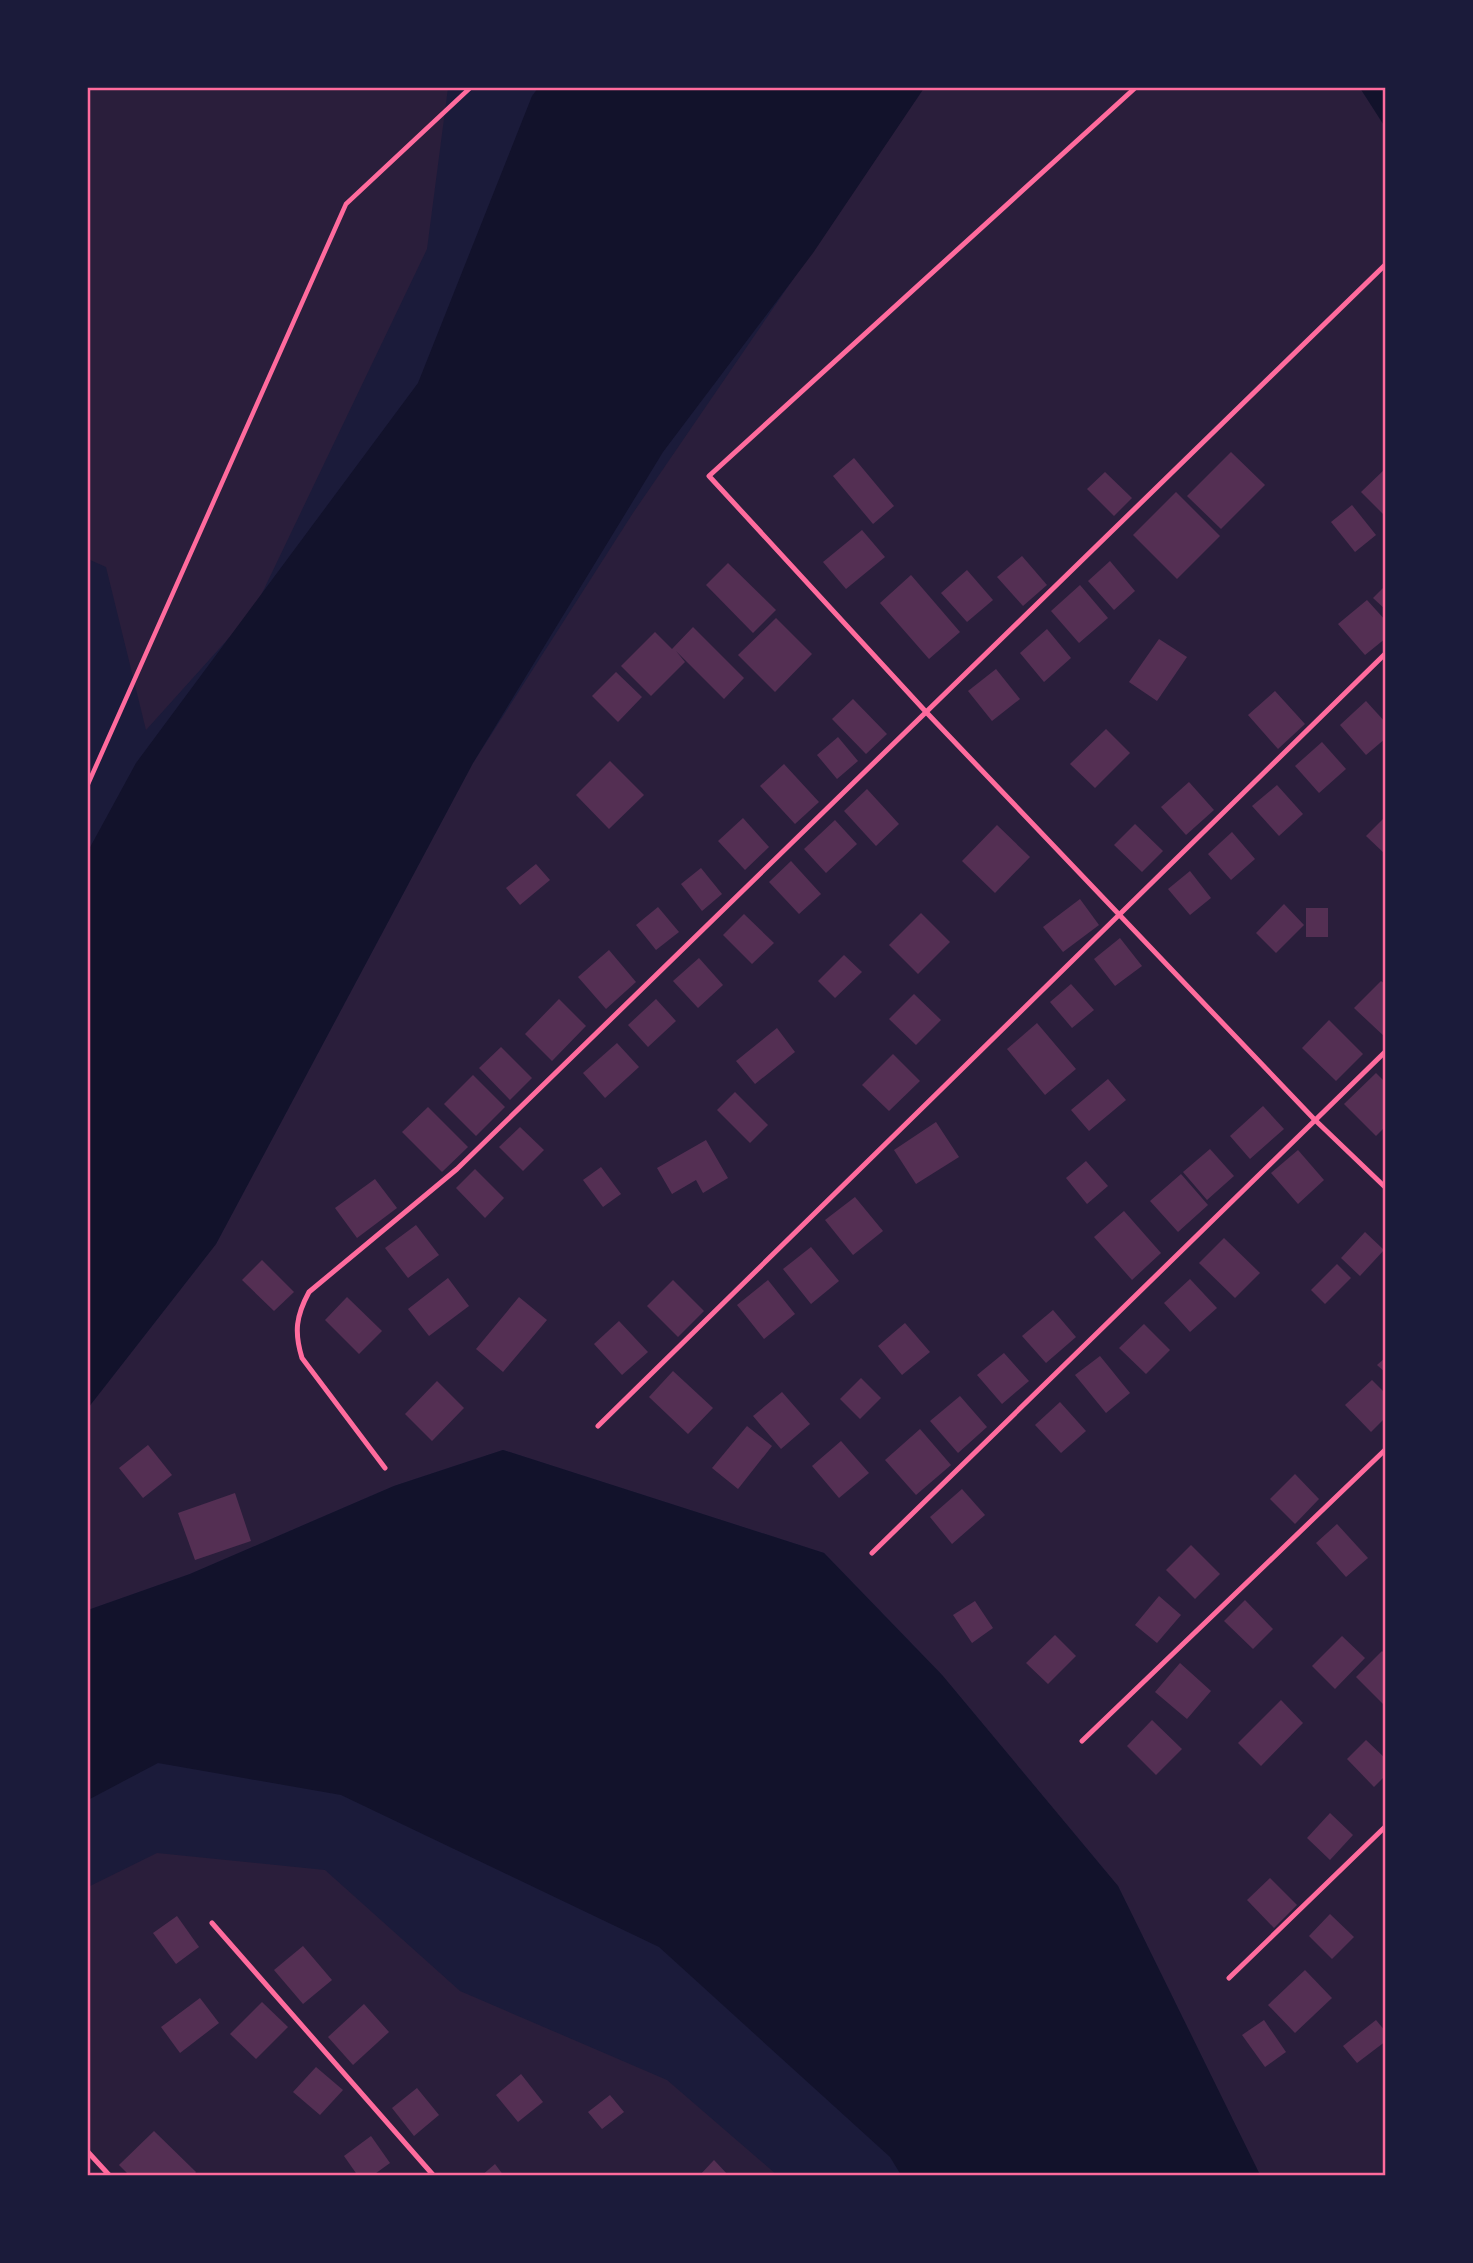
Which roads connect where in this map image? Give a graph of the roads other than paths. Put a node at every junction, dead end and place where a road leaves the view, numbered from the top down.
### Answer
1 (1135, 88) edge
2 (1385, 264) edge
3 (1385, 653) edge
4 (927, 713) junction
5 (1119, 915) junction
6 (1385, 1051) edge
7 (1314, 1119) junction
8 (1385, 1188) edge
9 (598, 1426) dead end
10 (1385, 1449) edge
11 (385, 1468) dead end
12 (872, 1553) dead end
13 (1082, 1741) dead end
14 (1385, 1826) edge
15 (212, 1923) dead end
16 (1229, 1978) dead end
17 (88, 2152) edge
18 (110, 2175) edge
19 (434, 2175) edge

1 - 4 lane
2 - 4 lane
3 - 5 lane
4 - 5 lane
4 - 11 lane
5 - 7 lane
5 - 9 lane
6 - 7 lane
7 - 8 lane
7 - 12 lane
10 - 13 lane
14 - 16 lane
15 - 19 lane
17 - 18 lane

